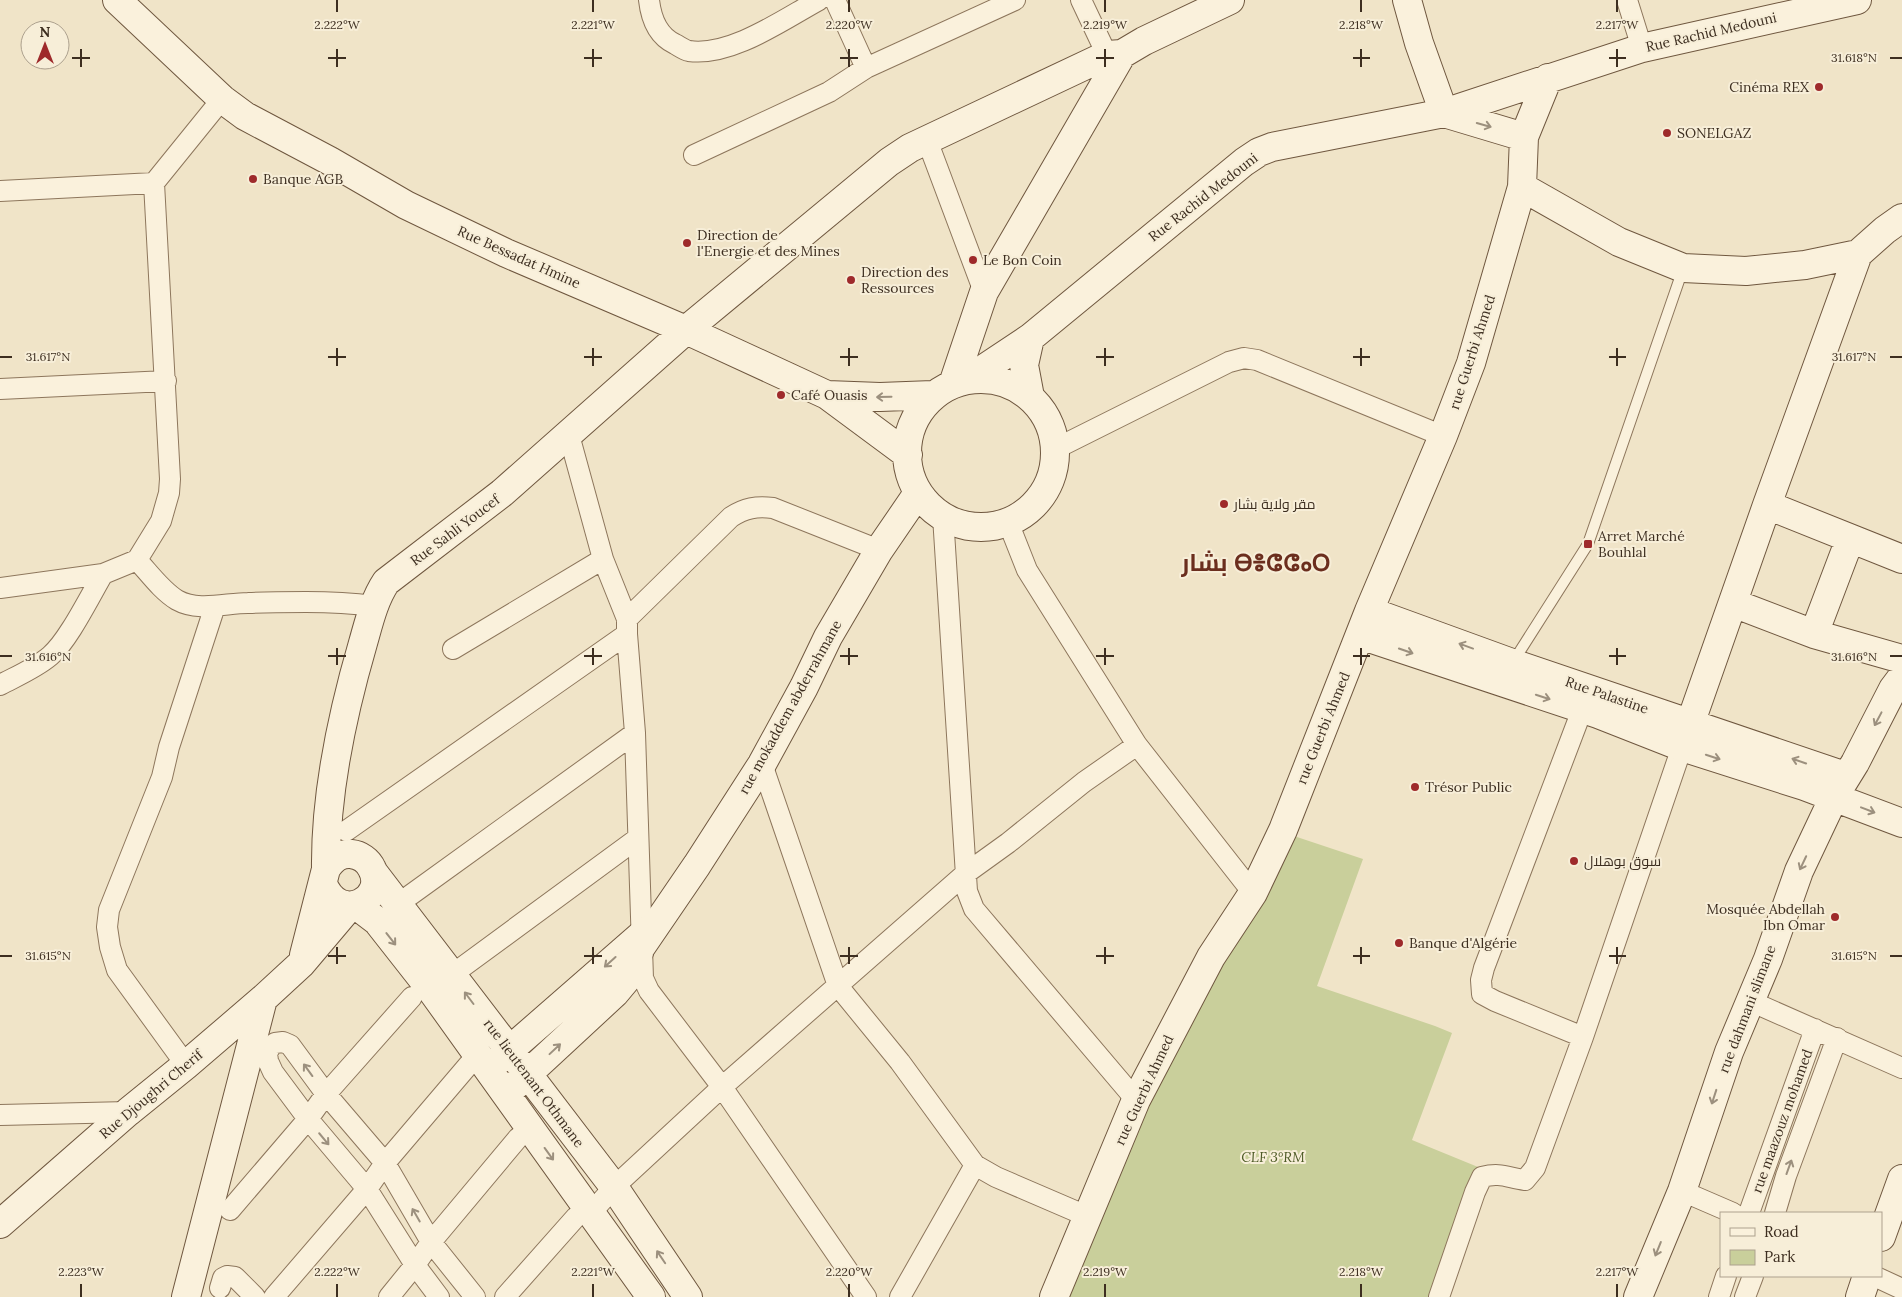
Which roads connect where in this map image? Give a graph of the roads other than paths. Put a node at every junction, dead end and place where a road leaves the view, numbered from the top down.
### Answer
1 (117, 0) edge
2 (649, 0) edge
3 (819, 0) edge
4 (835, 0) edge
5 (1015, 0) edge
6 (1082, 0) edge
7 (1230, 0) edge
8 (1407, 0) edge
9 (1627, 0) edge
10 (1857, 0) edge
11 (1642, 48) junction
12 (1115, 55) junction
13 (866, 68) junction
14 (1548, 78) junction
15 (222, 99) junction
16 (1444, 113) junction
17 (1524, 137) junction
18 (927, 140) junction
19 (694, 155) dead end
20 (154, 183) junction
21 (1522, 187) junction
22 (0, 191) edge
23 (1902, 218) edge
24 (1858, 254) junction
25 (1683, 268) junction
26 (984, 292) junction
27 (686, 330) junction
28 (1030, 338) junction
29 (166, 381) junction
30 (951, 387) junction
31 (0, 389) edge
32 (827, 395) junction
33 (1030, 397) junction
34 (569, 434) junction
35 (1443, 436) junction
36 (1055, 449) junction
37 (908, 455) junction
38 (918, 493) junction
39 (1767, 505) junction
40 (942, 516) junction
41 (1008, 522) junction
42 (1850, 539) junction
43 (878, 550) junction
44 (603, 559) junction
45 (1902, 559) edge
46 (137, 560) junction
47 (103, 574) junction
48 (0, 588) edge
49 (1733, 603) junction
50 (215, 606) junction
51 (374, 606) junction
52 (1365, 623) junction
53 (627, 626) junction
54 (1814, 634) junction
55 (453, 649) dead end
56 (1902, 658) edge
57 (1505, 672) junction
58 (1902, 677) edge
59 (0, 685) edge
60 (1588, 700) junction
61 (635, 733) junction
62 (1686, 736) junction
63 (1137, 745) junction
64 (762, 764) junction
65 (1840, 787) junction
66 (331, 793) junction
67 (1902, 823) edge
68 (638, 838) junction
69 (348, 842) junction
70 (374, 873) junction
71 (965, 874) junction
72 (325, 876) junction
73 (1253, 893) junction
74 (398, 904) junction
75 (353, 905) junction
76 (648, 934) junction
77 (301, 964) junction
78 (838, 986) junction
79 (432, 987) junction
80 (263, 999) junction
81 (1750, 1001) junction
82 (1815, 1029) junction
83 (1583, 1037) junction
84 (1837, 1038) junction
85 (510, 1051) junction
86 (186, 1065) junction
87 (480, 1065) junction
88 (1902, 1068) edge
89 (527, 1074) junction
90 (722, 1087) junction
91 (326, 1094) junction
92 (506, 1094) junction
93 (1136, 1100) junction
94 (128, 1112) junction
95 (0, 1115) edge
96 (308, 1119) junction
97 (518, 1138) dead end
98 (385, 1163) junction
99 (975, 1165) junction
100 (1902, 1181) edge
101 (614, 1188) junction
102 (367, 1189) junction
103 (1682, 1191) junction
104 (230, 1210) dead end
105 (1731, 1212) edge
106 (1749, 1212) edge
107 (1775, 1212) edge
108 (584, 1215) junction
109 (1088, 1217) junction
110 (0, 1224) edge
111 (1882, 1234) edge
112 (431, 1242) junction
113 (415, 1265) junction
114 (1726, 1277) edge
115 (1753, 1277) edge
116 (1867, 1277) edge
117 (1876, 1277) edge
118 (189, 1288) edge
119 (1902, 1289) edge
120 (224, 1292) edge
121 (255, 1297) edge
122 (274, 1297) edge
123 (389, 1297) edge
124 (439, 1297) edge
125 (475, 1297) edge
126 (506, 1297) edge
127 (651, 1297) edge
128 (688, 1297) edge
129 (866, 1297) edge
130 (900, 1297) edge
131 (1054, 1297) edge
132 (1439, 1297) edge
133 (1638, 1297) edge
134 (1719, 1297) edge
135 (1744, 1297) edge
136 (1860, 1297) edge

1 - 15 main road, Rue Bessadat Hmine
2 - 3 street
4 - 13 street
5 - 13 street
6 - 12 street
7 - 12 main road, Rue Sahli Youcef
8 - 16 main road
9 - 11 street
10 - 11 main road, Rue Rachid Medouni
11 - 14 main road, Rue Rachid Medouni
12 - 18 main road, Rue Sahli Youcef
12 - 26 main road
13 - 19 street
14 - 16 main road, Rue Rachid Medouni
14 - 17 main road, rue Guerbi Ahmed
15 - 20 street
15 - 27 main road, Rue Bessadat Hmine
16 -> 17 main road
16 - 28 main road, Rue Rachid Medouni
17 - 21 main road, rue Guerbi Ahmed
18 - 26 street
18 - 27 main road, Rue Sahli Youcef
20 - 22 street
20 - 29 street
21 - 25 main road
21 - 35 main road, rue Guerbi Ahmed
23 - 24 main road
24 - 25 main road
24 - 39 main road
25 - 57 lane
26 - 30 main road
27 - 32 main road, Rue Bessadat Hmine
27 - 34 main road, Rue Sahli Youcef
28 - 30 main road, Rue Rachid Medouni
28 - 33 main road
29 - 31 street
29 - 46 street
30 -> 32 main road, Rue Bessadat Hmine
30 - 33 main road
30 - 37 main road
32 - 37 main road, Rue Bessadat Hmine
33 - 36 main road
34 - 44 street
34 - 51 main road, Rue Sahli Youcef
35 - 36 street
35 - 52 main road, rue Guerbi Ahmed
36 - 41 main road
37 - 38 main road
38 - 40 main road
38 - 43 main road, rue mokaddem abderrahmane
39 - 42 main road
39 - 49 main road
40 - 41 main road
40 - 71 street
41 - 63 street
42 - 45 main road
42 - 54 main road
43 - 53 street
43 - 64 main road, rue mokaddem abderrahmane
44 - 53 street
44 - 55 street
46 - 47 street
46 - 50 street
47 - 48 street
47 - 59 street
49 - 54 main road
49 - 62 main road
50 - 51 street
50 - 86 street
51 - 66 main road, Rue Sahli Youcef
52 - 57 main road, Rue Palastine
52 - 73 main road, rue Guerbi Ahmed
53 - 61 street
53 - 69 street
54 - 56 main road
57 - 60 main road, Rue Palastine
58 -> 65 main road, rue dahmani slimane
60 - 62 main road, Rue Palastine
60 - 83 street
61 - 68 street
61 - 74 street
62 - 65 main road, Rue Palastine
62 - 83 street
63 - 71 street
63 - 73 street
64 - 76 main road, rue mokaddem abderrahmane
64 - 78 street
65 -> 67 main road, Rue Palastine
65 -> 81 main road, rue dahmani slimane
66 - 69 main road
66 - 72 main road, Rue Sahli Youcef
68 - 76 street
68 - 79 street
69 - 70 main road
69 - 72 main road
70 - 74 main road, rue lieutenant Othmane
70 - 75 main road
71 - 78 street
71 - 93 street
72 - 75 main road
72 - 77 main road, Rue Sahli Youcef
73 - 93 main road, rue Guerbi Ahmed
74 - 79 main road, rue lieutenant Othmane
75 - 77 main road, Rue Djoughri Cherif
75 -> 79 main road, rue lieutenant Othmane
76 -> 85 main road, rue mokaddem abderrahmane
89 -> 76 main road, rue mokaddem abderrahmane
76 - 90 street
77 - 80 main road, Rue Djoughri Cherif
78 - 90 street
78 - 99 street
85 -> 79 main road, rue lieutenant Othmane
79 - 87 main road, rue lieutenant Othmane
79 - 91 street
80 - 86 main road, Rue Djoughri Cherif
80 - 118 main road
81 - 82 street
81 -> 103 main road, rue dahmani slimane
82 - 84 street
82 - 106 street, rue maazouz mohamed
83 - 132 street
84 - 88 street
107 -> 84 street, rue maazouz mohamed
85 - 87 main road, rue mokaddem abderrahmane
85 - 89 main road, rue lieutenant Othmane
86 - 94 main road, Rue Djoughri Cherif
87 - 92 main road, rue lieutenant Othmane
87 - 98 street
89 - 92 main road, rue mokaddem abderrahmane
89 - 101 main road, rue lieutenant Othmane
90 - 101 street
90 - 129 street
91 - 96 street
91 -> 96 street
91 - 98 street
92 -> 108 main road, rue lieutenant Othmane
93 - 109 main road, rue Guerbi Ahmed
94 - 95 street
94 - 110 main road, Rue Djoughri Cherif
96 -> 102 street
96 - 104 street
97 - 112 street
98 - 102 street
112 -> 98 street
99 - 109 street
99 - 130 street
100 - 111 main road
101 - 108 street
128 -> 101 main road, rue lieutenant Othmane
102 - 113 street
102 - 122 street
103 - 105 street
103 -> 133 main road, rue dahmani slimane
108 - 126 street
108 - 127 main road, rue lieutenant Othmane
109 - 131 main road, rue Guerbi Ahmed
112 - 113 street
112 - 125 street
113 - 123 street
113 - 124 street
114 - 134 street
115 - 135 street
116 - 136 main road
117 - 119 street
118 - 120 street
120 - 121 street

